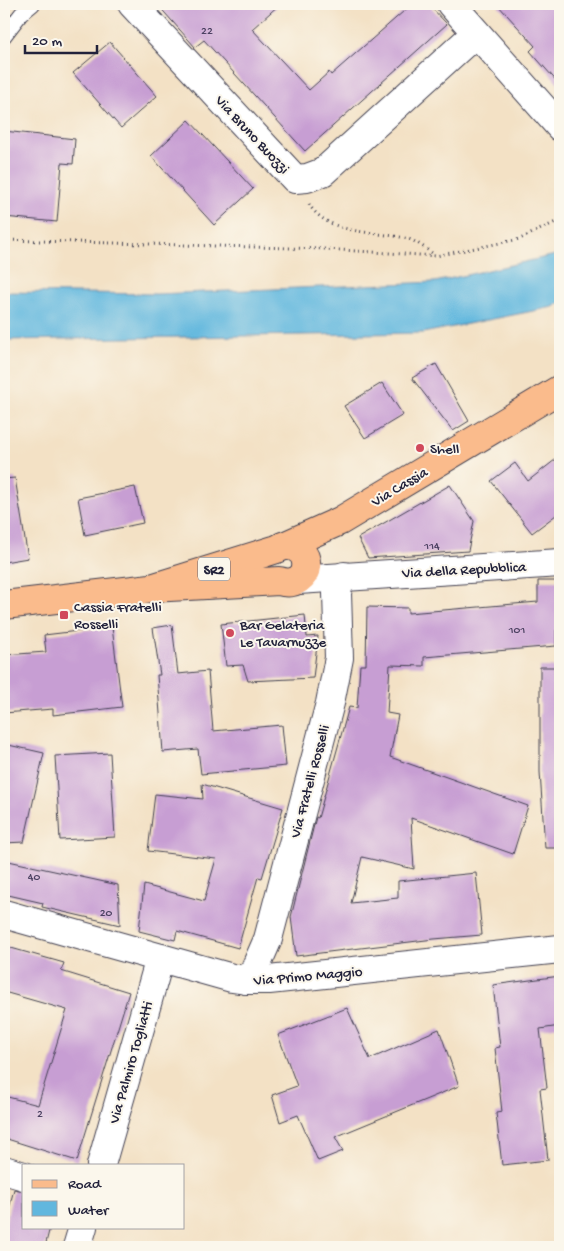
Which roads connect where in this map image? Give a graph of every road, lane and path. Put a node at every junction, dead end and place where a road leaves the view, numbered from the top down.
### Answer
1 (33, 4) edge
2 (132, 4) edge
3 (451, 4) edge
4 (476, 33) junction
5 (4, 36) edge
6 (560, 127) edge
7 (295, 179) junction
8 (560, 220) edge
9 (4, 240) edge
10 (436, 256) junction
11 (560, 389) edge
12 (340, 521) junction
13 (280, 548) junction
14 (560, 563) edge
15 (295, 574) junction
16 (356, 575) junction
17 (150, 588) junction
18 (4, 605) edge
19 (4, 914) edge
20 (560, 949) edge
21 (160, 958) junction
22 (246, 980) junction
23 (101, 1164) edge
24 (4, 1170) edge
25 (22, 1175) edge
26 (83, 1228) edge
27 (77, 1247) edge

1 - 5 lane
2 - 7 street, Via Bruno Buozzi
3 - 4 street
4 - 6 street
4 - 7 street, Via Bruno Buozzi
7 - 10 path
8 - 10 path
9 - 10 path
11 - 12 main road, Via Cassia / SR2
12 - 13 main road, Via Cassia / SR2
12 - 15 main road, Via Cassia / SR2
13 - 15 main road
13 - 17 main road, Via Cassia / SR2
14 - 16 street, Via della Repubblica
15 - 16 street, Via della Repubblica
15 - 17 main road, Via Cassia / SR2
16 - 22 street, Via Fratelli Rosselli
17 - 18 main road, Via Cassia / SR2
19 - 21 street, Via Primo Maggio
20 - 22 street, Via Primo Maggio
21 - 22 street, Via Primo Maggio
21 - 23 street, Via Palmiro Togliatti
24 - 25 street
26 - 27 street

